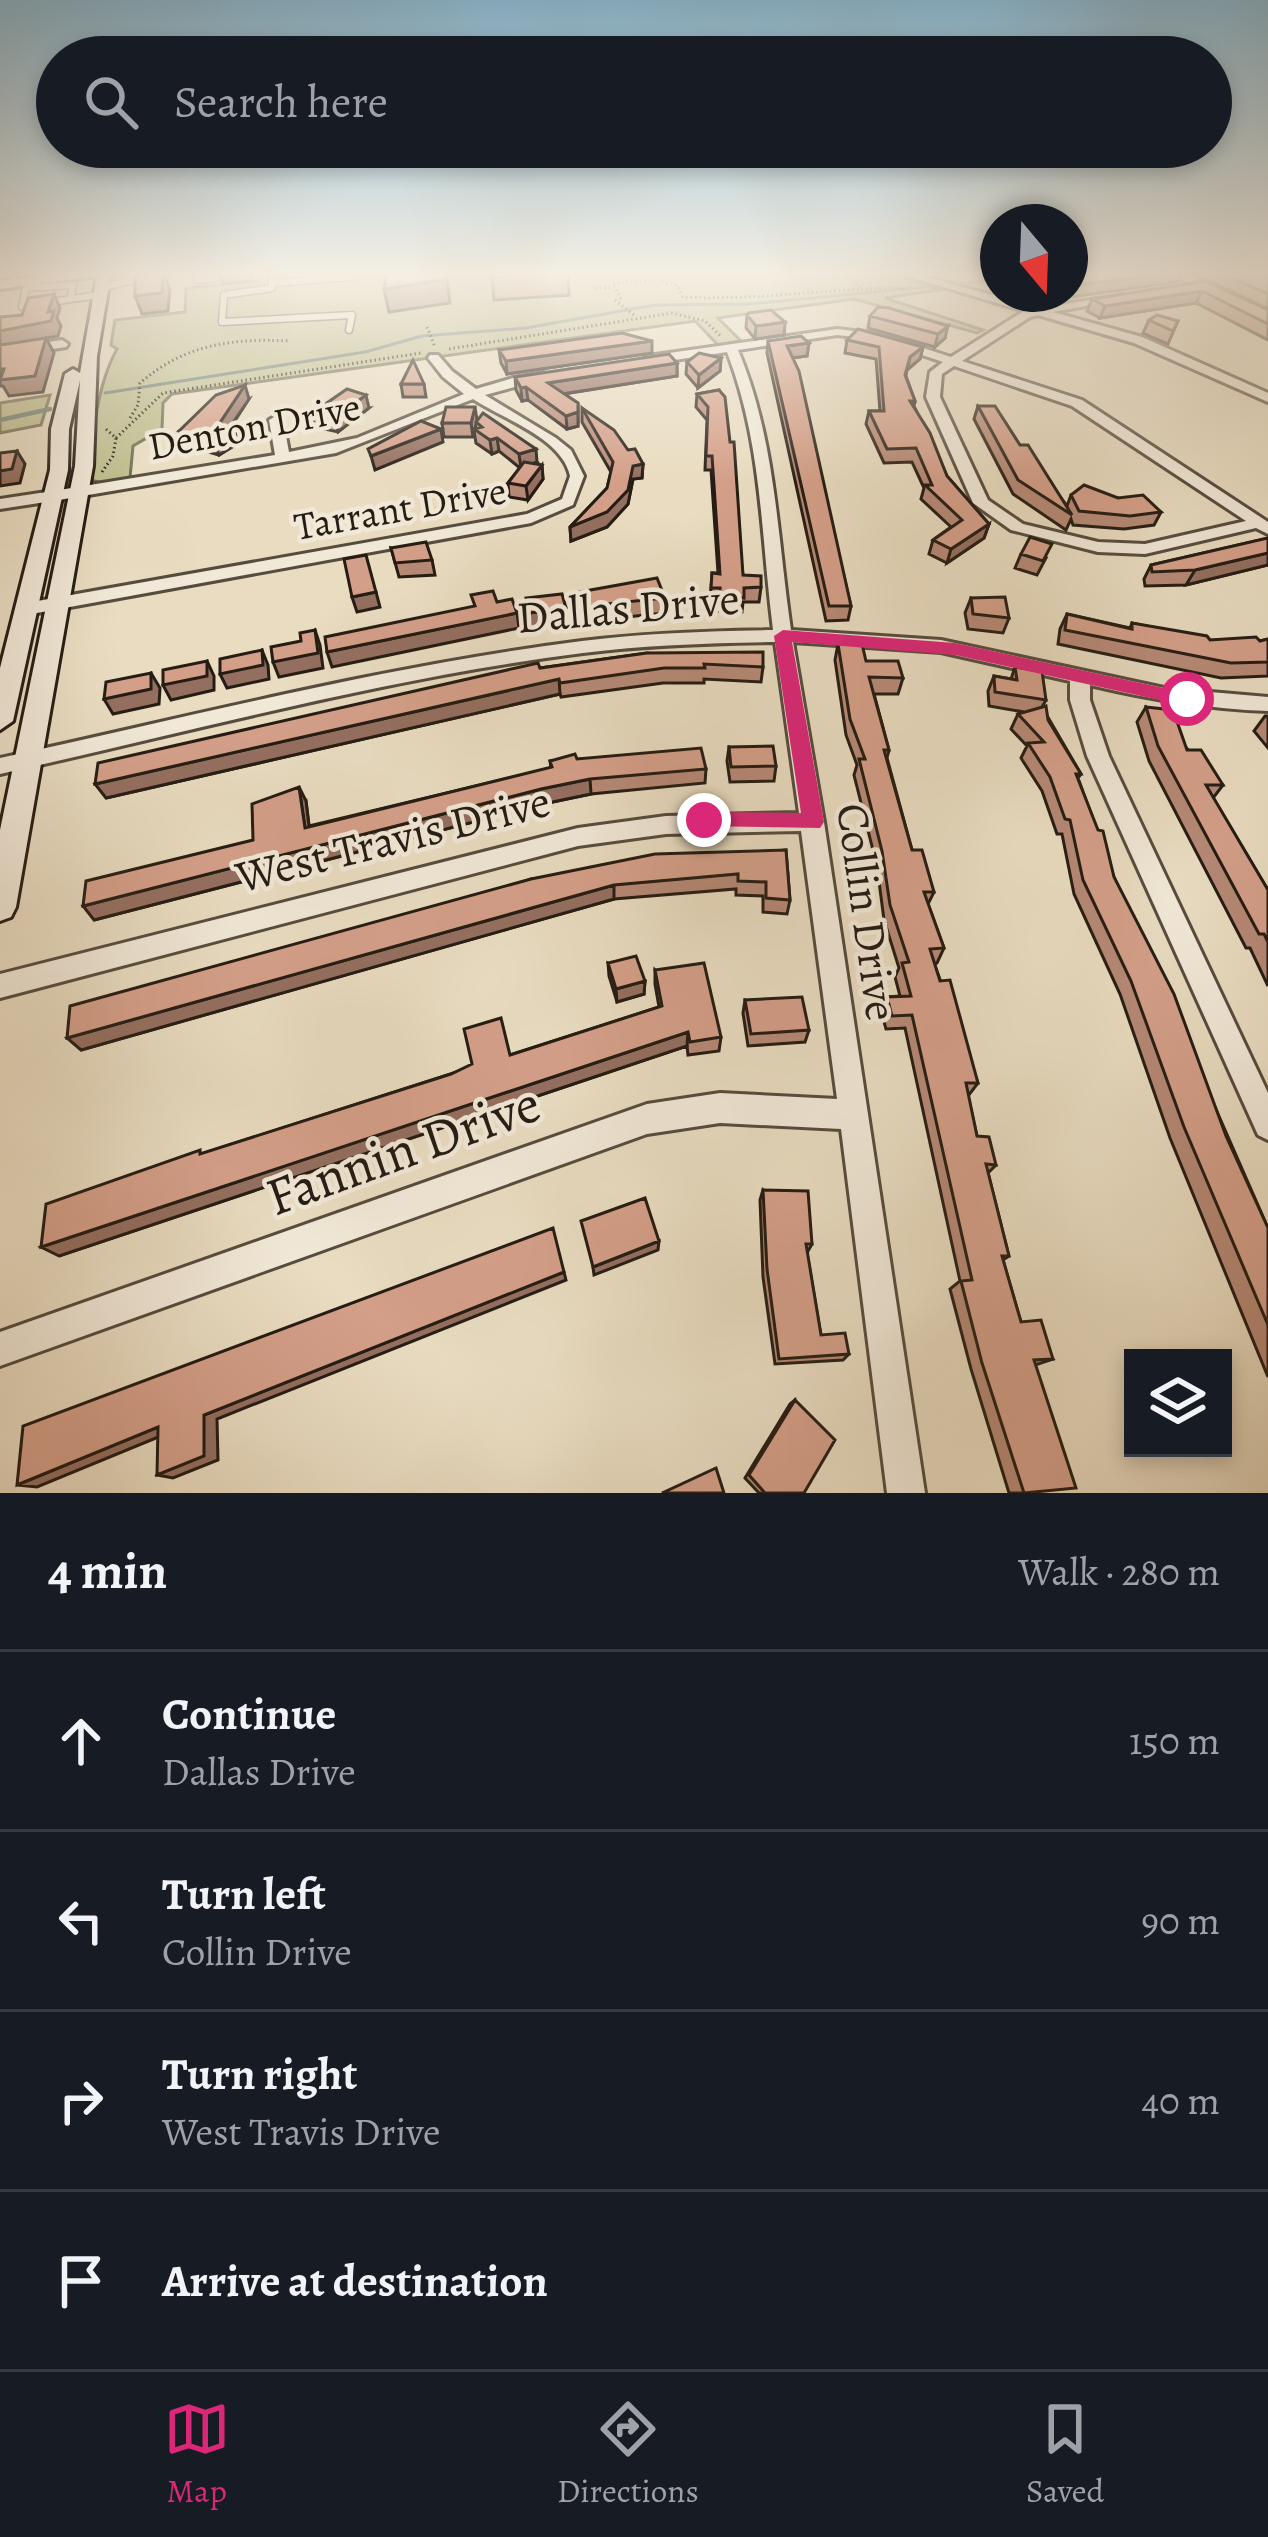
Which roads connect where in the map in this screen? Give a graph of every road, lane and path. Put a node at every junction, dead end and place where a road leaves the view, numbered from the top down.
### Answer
1 (91, 342) edge
2 (210, 342) edge
3 (432, 342) edge
4 (774, 342) edge
5 (887, 342) edge
6 (985, 342) edge
7 (1134, 342) edge
8 (62, 344) dead end
9 (731, 347) junction
10 (434, 350) joint
11 (4, 352) edge
12 (955, 360) junction
13 (628, 363) edge
14 (0, 373) edge
15 (556, 373) edge
16 (469, 393) junction
17 (1268, 398) edge
18 (129, 420) dead end
19 (276, 420) dead end
20 (283, 460) junction
21 (65, 494) junction
22 (0, 504) edge
23 (1264, 526) edge
24 (57, 604) junction
25 (26, 609) junction
26 (783, 636) junction
27 (1080, 676) junction
28 (1268, 704) edge
29 (0, 721) edge
30 (29, 760) junction
31 (0, 766) edge
32 (813, 822) junction
33 (0, 907) edge
34 (0, 986) edge
35 (853, 1114) junction
36 (1268, 1125) edge
37 (0, 1349) edge
38 (906, 1493) edge

1 - 21 main road
2 - 18 path
3 - 10 path
4 - 9 street
5 - 12 street
6 - 12 street
7 - 17 street
8 - 11 street
9 - 13 street
9 - 26 street, Collin Drive
10 - 16 street, Tarrant Drive
11 - 14 street
12 - 23 street
12 - 23 street
15 - 16 street, Denton Drive
16 - 20 street, Denton Drive
16 - 24 street, Tarrant Drive
19 - 20 street
20 - 21 street, Denton Drive
21 - 22 street
21 - 24 main road
21 - 25 main road
24 - 25 street, Tarrant Drive
24 - 30 main road
25 - 29 main road
26 - 27 street, Dallas Drive
26 - 30 street, Dallas Drive
26 - 32 street, Collin Drive
27 - 28 street, Dallas Drive
27 - 36 street
30 - 31 street, Dallas Drive
30 - 33 main road
32 - 34 street, West Travis Drive
32 - 35 street, Collin Drive
35 - 37 street, Fannin Drive
35 - 38 street, Collin Drive

